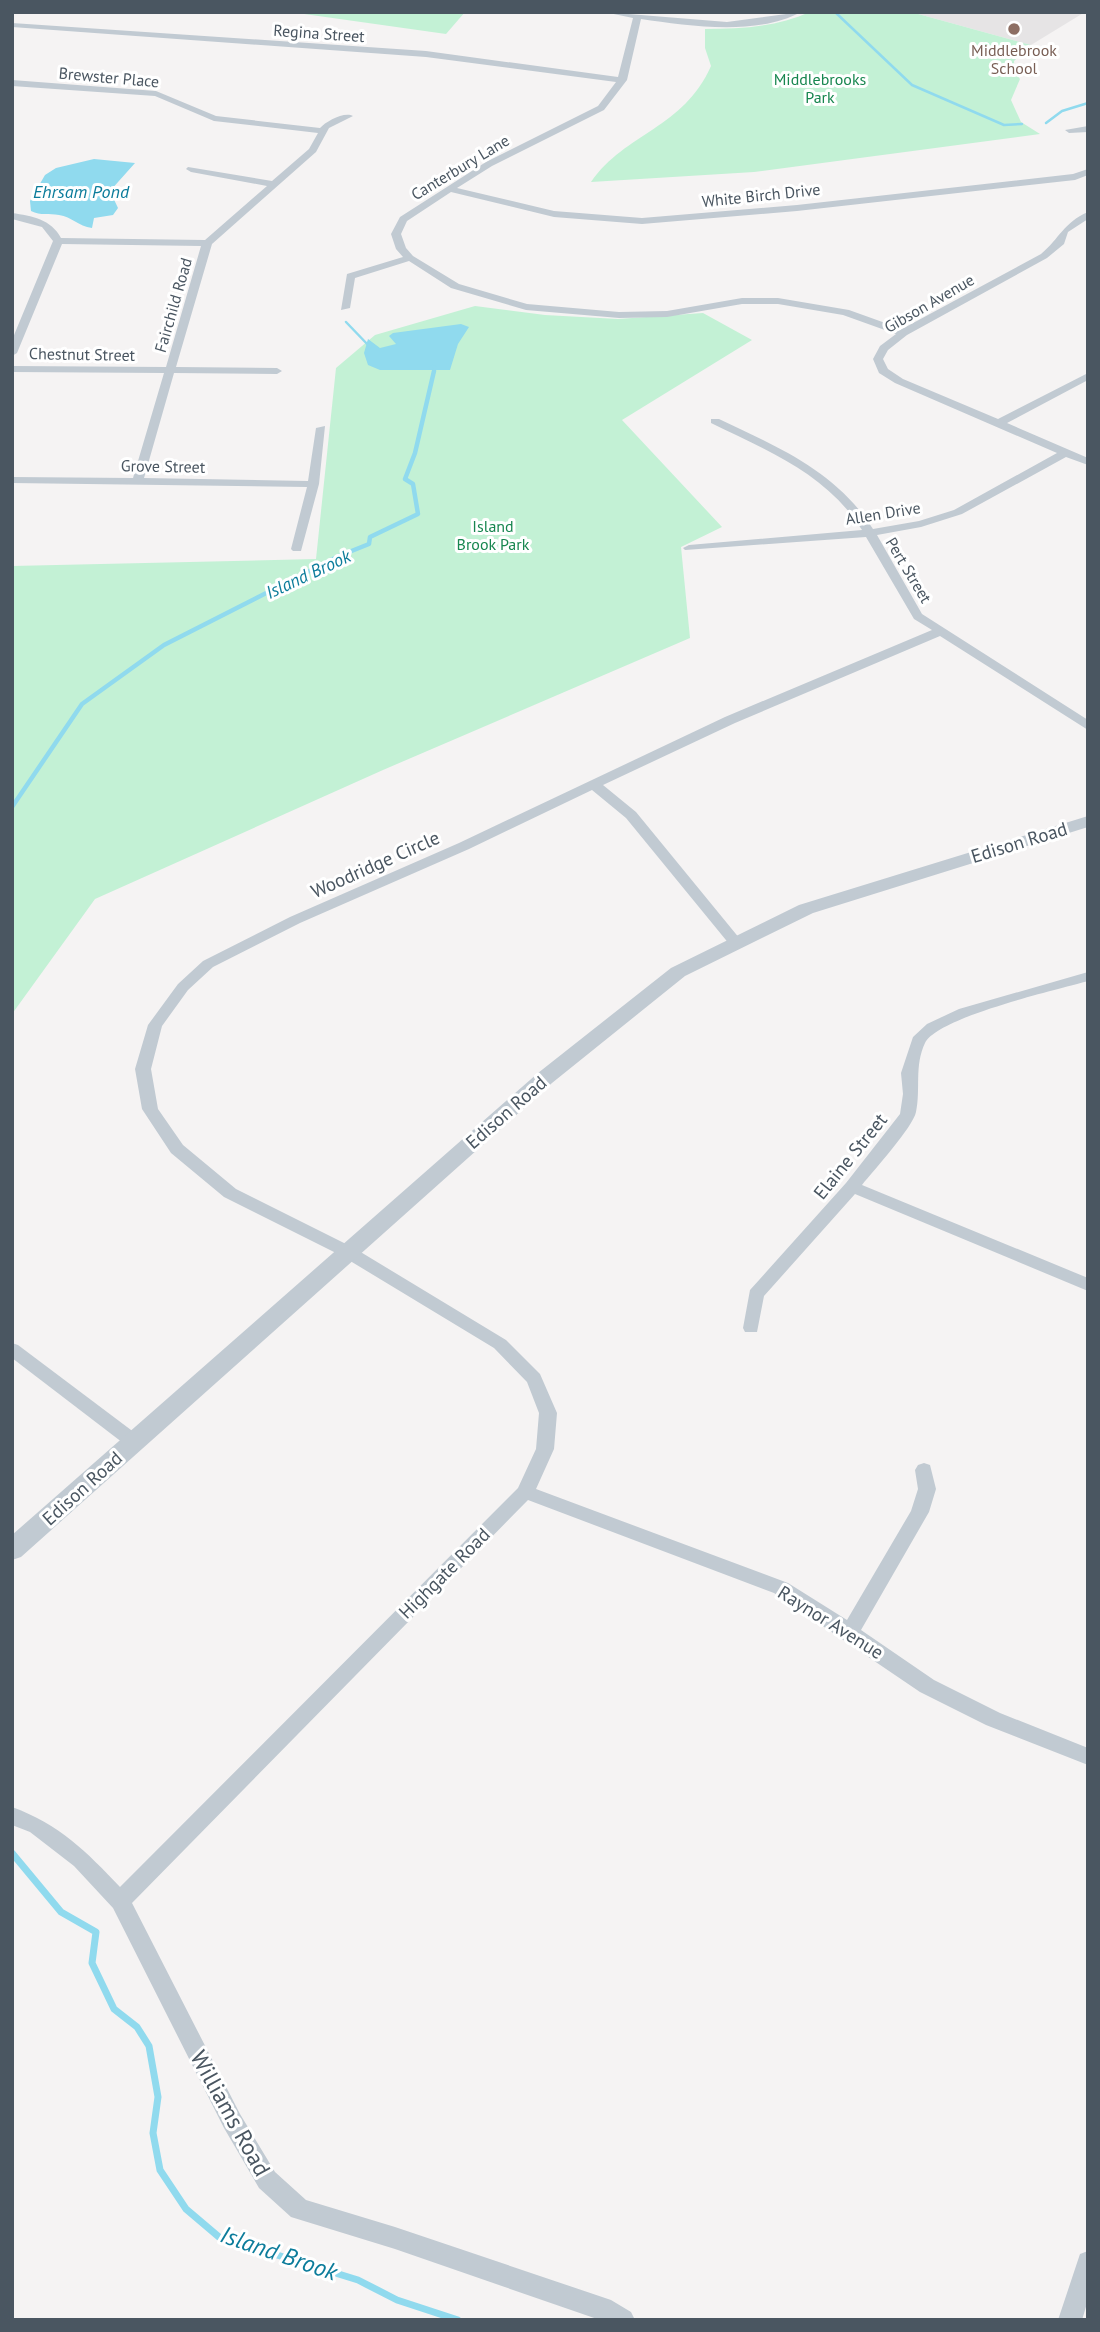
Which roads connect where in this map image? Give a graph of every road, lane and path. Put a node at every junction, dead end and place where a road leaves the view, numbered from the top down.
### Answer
1 (608, 12) edge
2 (797, 12) edge
3 (638, 16) junction
4 (12, 25) edge
5 (623, 80) junction
6 (12, 83) edge
7 (349, 116) dead end
8 (1088, 129) edge
9 (1069, 130) dead end
10 (323, 131) junction
11 (191, 169) dead end
12 (1088, 172) edge
13 (1075, 177) junction
14 (1088, 182) edge
15 (273, 184) junction
16 (452, 190) junction
17 (1088, 215) edge
18 (12, 216) edge
19 (58, 241) junction
20 (207, 243) junction
21 (410, 258) junction
22 (345, 308) dead end
23 (903, 333) junction
24 (12, 353) edge
25 (12, 369) edge
26 (170, 371) junction
27 (277, 371) dead end
28 (1088, 376) edge
29 (715, 421) dead end
30 (999, 423) junction
31 (321, 428) dead end
32 (1066, 452) junction
33 (1088, 462) edge
34 (12, 480) edge
35 (138, 481) junction
36 (313, 484) junction
37 (870, 533) junction
38 (689, 548) dead end
39 (298, 549) dead end
40 (939, 632) junction
41 (1088, 726) edge
42 (594, 785) junction
43 (1088, 821) edge
44 (735, 942) junction
45 (1088, 975) edge
46 (852, 1187) junction
47 (348, 1252) junction
48 (1088, 1285) edge
49 (751, 1328) dead end
50 (12, 1349) edge
51 (134, 1441) junction
52 (923, 1470) dead end
53 (525, 1492) junction
54 (12, 1550) edge
55 (850, 1632) junction
56 (1088, 1757) edge
57 (12, 1816) edge
58 (120, 1901) junction
59 (1088, 2262) edge
60 (623, 2320) edge
61 (1070, 2320) edge

1 - 3 street
2 - 3 street
3 - 5 street, Canterbury Lane
4 - 5 street, Regina Street
5 - 16 street, Canterbury Lane
6 - 10 street, Brewster Place
7 - 10 street, Fairchild Road
8 - 9 street
10 - 15 street, Fairchild Road
11 - 15 street
12 - 13 street
13 - 14 street
13 - 16 street, White Birch Drive
15 - 20 street, Fairchild Road
16 - 21 street, Canterbury Lane
17 - 23 street, Gibson Avenue
18 - 19 street
19 - 20 street
19 - 24 street
20 - 26 street, Fairchild Road
21 - 22 street
21 - 23 street
23 - 30 street, Gibson Avenue
25 - 26 street, Chestnut Street
26 - 27 street, Chestnut Street
26 - 35 street, Fairchild Road
28 - 30 street
29 - 37 street, Pert Street
30 - 32 street, Gibson Avenue
31 - 36 street
32 - 33 street, Gibson Avenue
32 - 37 street, Allen Drive
34 - 35 street, Grove Street
35 - 36 street, Grove Street
36 - 39 street
37 - 38 street, Allen Drive
37 - 40 street, Pert Street
40 - 41 street, Pert Street
40 - 42 street, Woodridge Circle
42 - 44 street
42 - 47 street, Woodridge Circle
43 - 44 street, Edison Road
44 - 47 street, Edison Road
45 - 46 street, Elaine Street
46 - 48 street
46 - 49 street, Elaine Street
47 - 51 street, Edison Road
47 - 53 street, Highgate Road
50 - 51 street
51 - 54 street, Edison Road
52 - 55 street
53 - 55 street, Raynor Avenue
53 - 58 street, Highgate Road
55 - 56 street, Raynor Avenue
57 - 58 street, Williams Road
58 - 60 street, Williams Road
59 - 61 street

